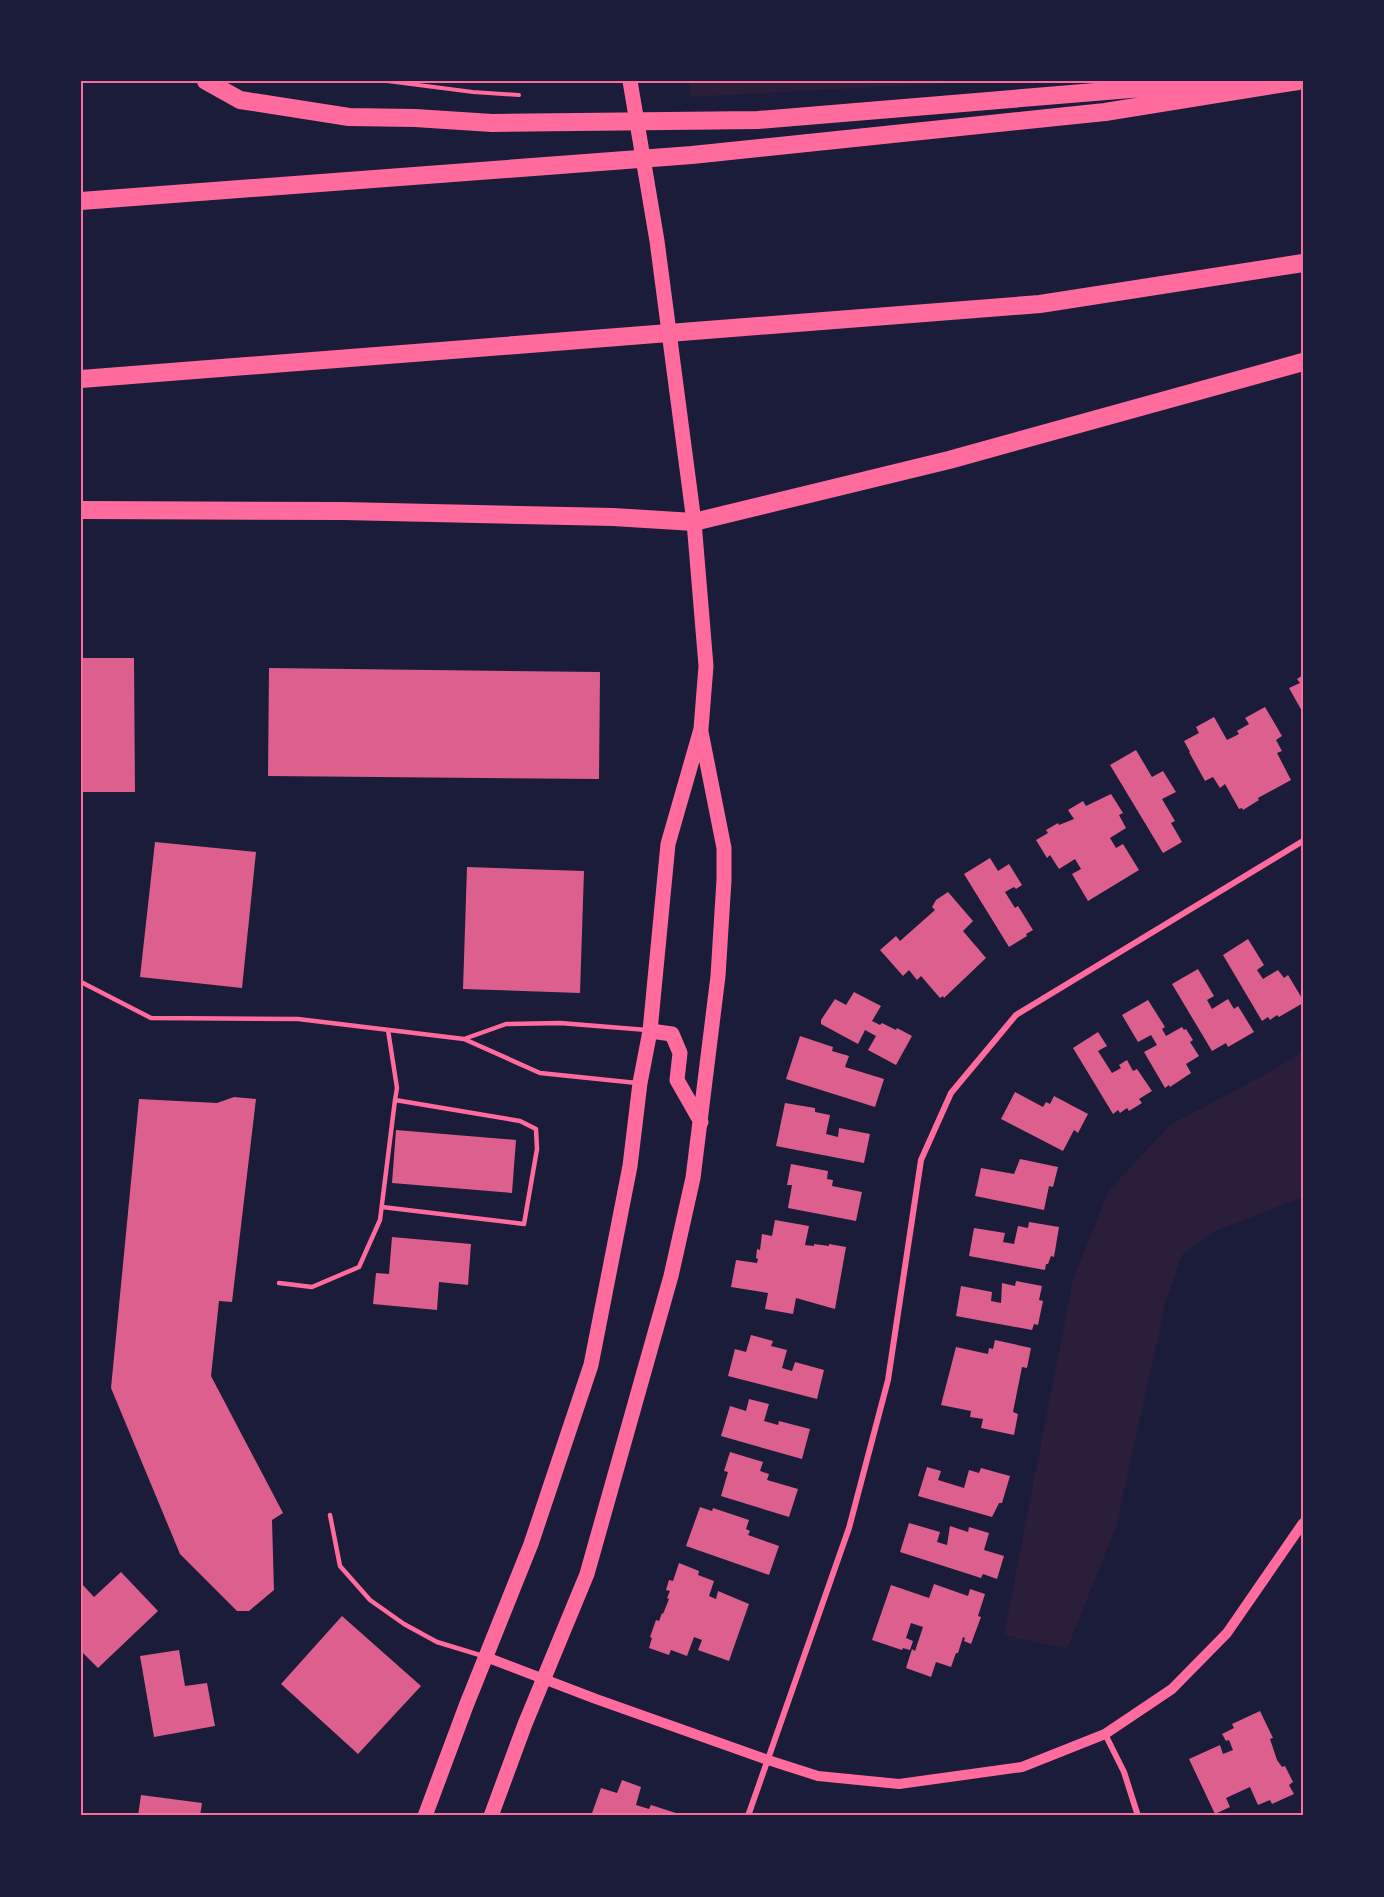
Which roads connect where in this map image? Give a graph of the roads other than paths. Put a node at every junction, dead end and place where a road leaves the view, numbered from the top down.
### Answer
1 (206, 81) edge
2 (630, 81) edge
3 (1228, 81) edge
4 (1298, 81) edge
5 (81, 201) edge
6 (1303, 263) edge
7 (1303, 362) edge
8 (81, 380) edge
9 (81, 510) edge
10 (694, 522) junction
11 (701, 729) junction
12 (1303, 841) edge
13 (81, 982) edge
14 (388, 1030) junction
15 (650, 1031) junction
16 (464, 1040) junction
17 (640, 1083) junction
18 (395, 1100) junction
19 (701, 1122) junction
20 (382, 1207) junction
21 (279, 1283) dead end
22 (330, 1515) dead end
23 (1303, 1523) edge
24 (486, 1657) junction
25 (543, 1680) junction
26 (1105, 1734) junction
27 (768, 1760) junction
28 (425, 1816) edge
29 (491, 1816) edge
30 (748, 1816) edge
31 (1138, 1816) edge

1 - 3 highway
2 - 10 main road
4 - 5 highway
6 - 8 highway
7 - 10 highway
9 - 10 highway
10 - 11 main road
11 - 15 main road
11 - 19 main road
12 - 27 street
13 - 14 lane
14 - 16 lane
14 - 18 lane
15 - 16 lane
15 - 17 main road
15 - 19 main road
16 - 17 lane
17 - 24 main road
18 - 20 lane
18 - 20 lane
19 - 25 main road
20 - 21 lane
22 - 24 lane
23 - 26 street
24 - 25 street
24 - 28 main road
25 - 27 street
25 - 29 main road
26 - 27 street
26 - 31 street
27 - 30 street

